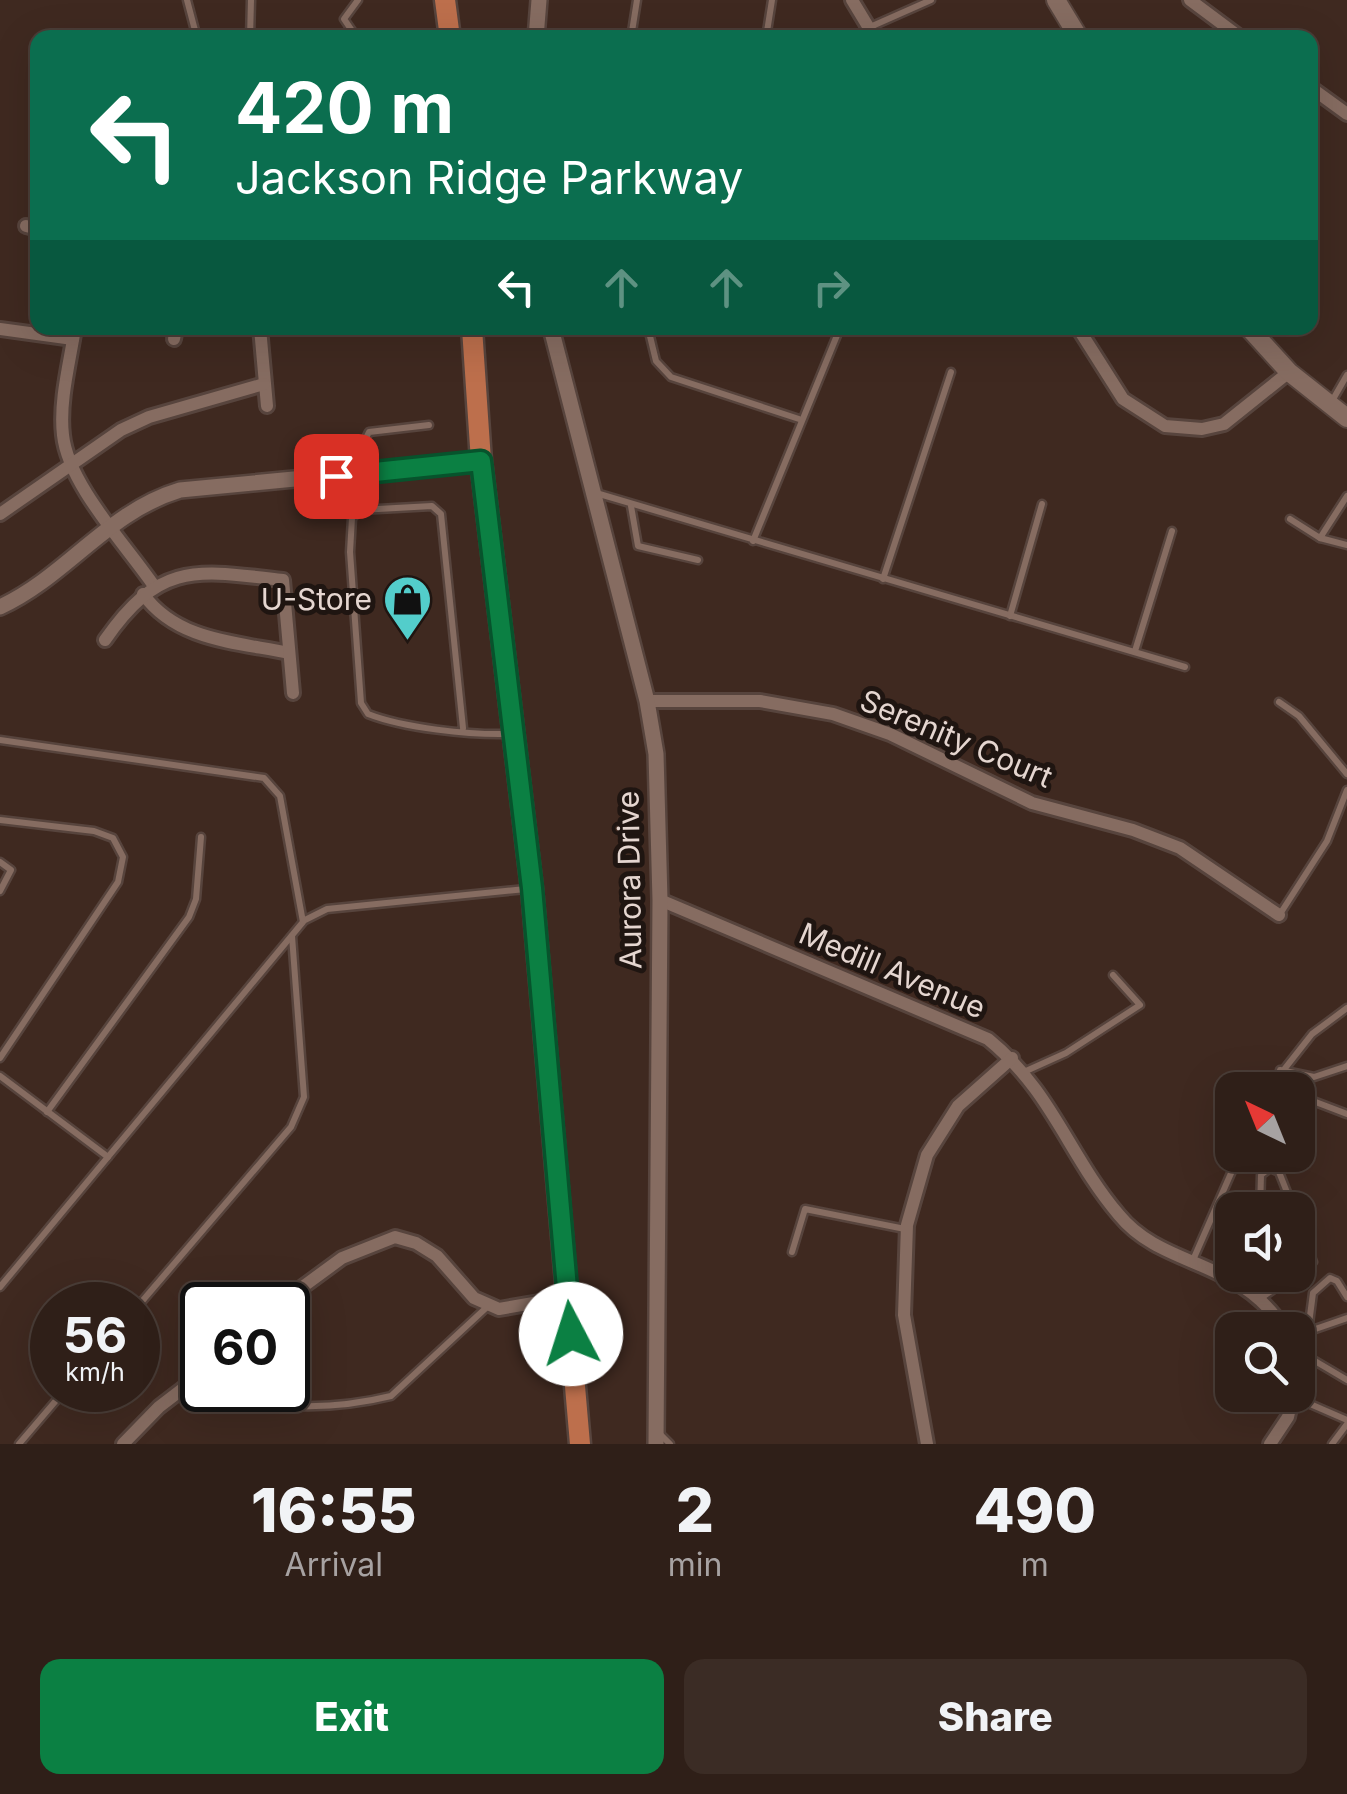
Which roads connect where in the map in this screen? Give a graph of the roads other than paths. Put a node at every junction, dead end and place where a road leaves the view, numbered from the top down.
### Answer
1 (187, 0) edge
2 (251, 0) edge
3 (358, 0) edge
4 (445, 0) edge
5 (539, 0) edge
6 (636, 0) edge
7 (772, 0) edge
8 (852, 0) edge
9 (931, 0) edge
10 (1056, 0) edge
11 (1190, 0) edge
12 (195, 30) edge
13 (250, 30) edge
14 (352, 30) edge
15 (449, 30) edge
16 (537, 30) edge
17 (632, 30) edge
18 (767, 30) edge
19 (870, 30) edge
20 (877, 30) edge
21 (1073, 30) edge
22 (1231, 30) edge
23 (1318, 94) edge
24 (1347, 114) edge
25 (0, 329) edge
26 (30, 331) edge
27 (74, 335) edge
28 (260, 335) edge
29 (472, 335) edge
30 (554, 335) edge
31 (650, 335) edge
32 (837, 335) edge
33 (1082, 335) edge
34 (1255, 335) edge
35 (951, 372) dead end
36 (1289, 372) junction
37 (1347, 375) edge
38 (264, 384) junction
39 (267, 406) dead end
40 (1330, 406) junction
41 (1347, 418) edge
42 (799, 419) junction
43 (429, 425) dead end
44 (481, 461) junction
45 (69, 462) junction
46 (364, 473) junction
47 (590, 491) junction
48 (1347, 496) edge
49 (1042, 504) dead end
50 (631, 506) junction
51 (0, 514) edge
52 (1290, 519) dead end
53 (111, 524) junction
54 (1172, 531) dead end
55 (1320, 538) junction
56 (753, 542) junction
57 (1347, 546) edge
58 (698, 560) dead end
59 (883, 579) junction
60 (149, 590) junction
61 (0, 607) edge
62 (1010, 616) junction
63 (105, 640) dead end
64 (289, 652) junction
65 (1134, 652) junction
66 (1185, 666) dead end
67 (292, 693) dead end
68 (647, 701) junction
69 (1280, 702) dead end
70 (463, 728) junction
71 (514, 734) junction
72 (0, 740) edge
73 (1347, 774) edge
74 (1347, 790) edge
75 (0, 820) edge
76 (201, 837) dead end
77 (0, 862) edge
78 (532, 888) junction
79 (0, 891) edge
80 (660, 900) junction
81 (1279, 915) joint
82 (302, 922) junction
83 (292, 935) junction
84 (1113, 975) dead end
85 (1347, 1008) edge
86 (0, 1058) edge
87 (1012, 1058) junction
88 (1347, 1066) edge
89 (1280, 1070) joint
90 (1026, 1071) junction
91 (0, 1076) edge
92 (1315, 1102) edge
93 (47, 1112) junction
94 (1347, 1114) edge
95 (108, 1158) junction
96 (1232, 1172) edge
97 (1261, 1192) edge
98 (1287, 1192) edge
99 (907, 1229) junction
100 (792, 1252) dead end
101 (1194, 1260) junction
102 (158, 1282) edge
103 (309, 1282) edge
104 (0, 1287) edge
105 (1267, 1292) edge
106 (1347, 1296) edge
107 (568, 1297) junction
108 (1261, 1298) junction
109 (490, 1305) junction
110 (1272, 1312) edge
111 (1310, 1312) edge
112 (1347, 1318) edge
113 (1315, 1329) edge
114 (1315, 1361) edge
115 (1347, 1380) edge
116 (180, 1392) edge
117 (310, 1403) edge
118 (1315, 1407) edge
119 (47, 1412) edge
120 (1289, 1412) edge
121 (1347, 1422) edge
122 (657, 1437) edge
123 (1273, 1439) edge
124 (19, 1444) edge
125 (124, 1444) edge
126 (580, 1444) edge
127 (670, 1444) edge
128 (927, 1444) edge
129 (1332, 1444) edge

1 - 12 lane
2 - 13 lane
3 - 14 lane
4 - 15 main road
5 - 16 street
6 - 17 lane
7 - 18 lane
8 - 19 street
9 - 20 lane
10 - 21 main road
11 - 22 street
23 - 24 street
25 - 26 street
27 - 45 street
28 - 38 street
29 - 44 main road
30 - 47 street, Aurora Drive
31 - 42 lane
32 - 42 lane
33 - 36 street
34 - 36 main road
35 - 59 lane
36 - 40 main road
37 - 40 lane
38 - 39 street
38 - 45 street
40 - 41 main road
42 - 56 lane
43 - 46 lane
44 - 46 street
44 - 71 main road
45 - 51 street
45 - 53 street
46 - 53 street
47 - 50 lane
47 - 68 street, Aurora Drive
48 - 55 lane
49 - 62 lane
50 - 56 lane
50 - 58 lane
52 - 55 lane
53 - 60 street
53 - 61 street
54 - 65 lane
55 - 57 lane
56 - 59 lane
59 - 62 lane
60 - 63 street
60 - 64 street
60 - 64 street
62 - 65 lane
64 - 67 street
65 - 66 lane
68 - 80 street, Aurora Drive
68 - 81 street, Serenity Court
69 - 73 lane
70 - 70 lane
70 - 71 lane
71 - 78 main road
72 - 82 lane
74 - 81 lane
75 - 86 lane
76 - 93 lane
77 - 79 lane
78 - 82 lane
78 - 107 main road
80 - 87 street, Medill Avenue
80 - 122 street, Aurora Drive
82 - 83 lane
83 - 95 lane
83 - 102 lane
84 - 90 lane
85 - 89 lane
87 - 90 street, Medill Avenue
87 - 99 street
88 - 89 lane
90 - 101 street, Medill Avenue
91 - 93 lane
92 - 94 lane
93 - 95 lane
95 - 104 lane
96 - 101 lane
97 - 98 lane
99 - 100 lane
99 - 128 street
101 - 108 street, Medill Avenue
103 - 109 street
105 - 108 lane
106 - 111 lane
107 - 109 street
107 - 126 main road
108 - 110 street, Medill Avenue
109 - 117 lane
112 - 113 lane
114 - 115 lane
116 - 125 street
118 - 121 lane
119 - 124 lane
120 - 123 street
121 - 129 lane
122 - 127 lane

